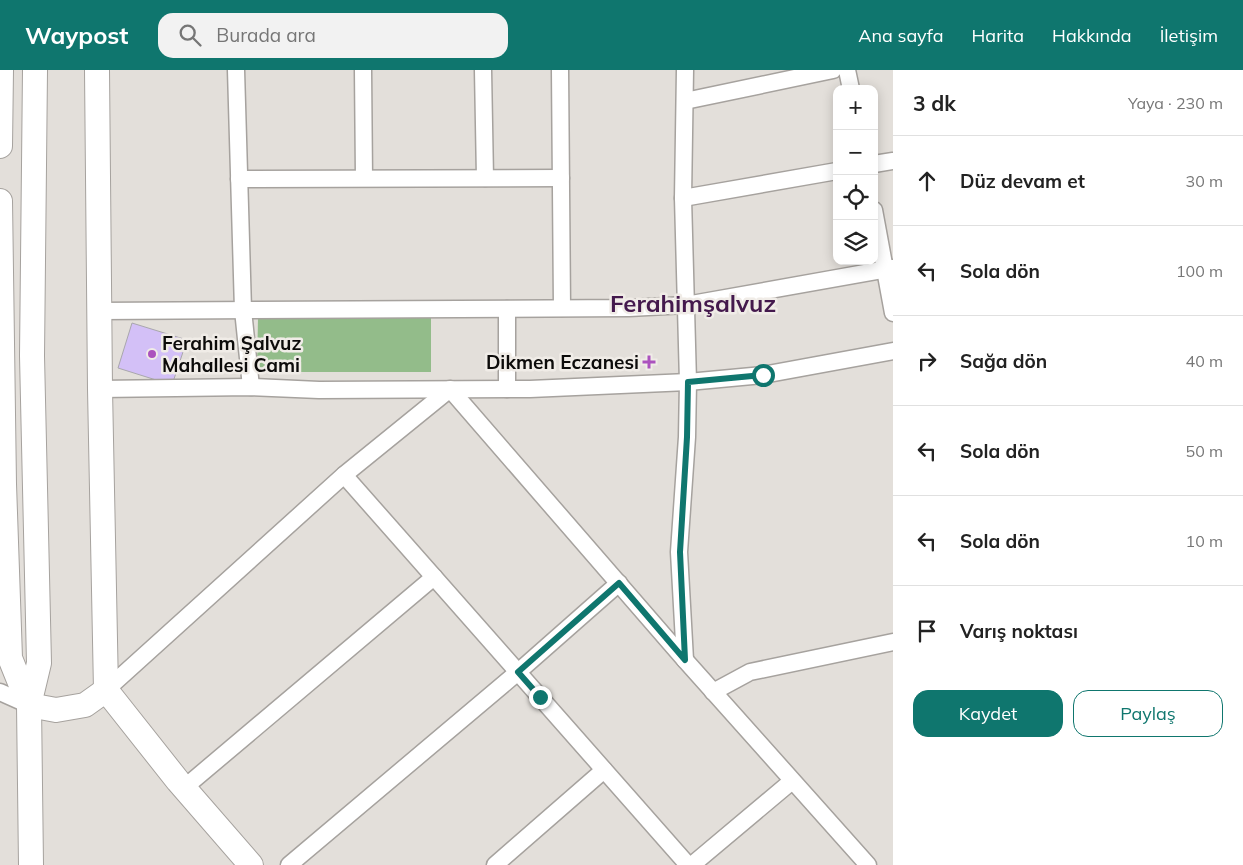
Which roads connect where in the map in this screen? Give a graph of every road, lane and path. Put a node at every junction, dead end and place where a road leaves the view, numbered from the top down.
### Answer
1 (1, 70) edge
2 (35, 70) edge
3 (97, 70) edge
4 (236, 70) edge
5 (363, 70) edge
6 (483, 70) edge
7 (560, 70) edge
8 (685, 70) edge
9 (833, 70) edge
10 (847, 70) edge
11 (850, 85) edge
12 (685, 101) junction
13 (0, 146) edge
14 (893, 161) edge
15 (878, 163) edge
16 (833, 172) edge
17 (364, 178) junction
18 (485, 178) junction
19 (561, 178) junction
20 (239, 179) junction
21 (683, 198) junction
22 (0, 201) edge
23 (877, 220) edge
24 (889, 269) edge
25 (686, 305) junction
26 (507, 308) junction
27 (562, 308) junction
28 (243, 310) junction
29 (99, 312) junction
30 (893, 313) edge
31 (893, 351) edge
32 (688, 382) junction
33 (251, 387) junction
34 (100, 389) junction
35 (507, 389) junction
36 (450, 390) junction
37 (344, 475) junction
38 (434, 577) junction
39 (619, 583) junction
40 (893, 642) edge
41 (685, 660) junction
42 (518, 672) junction
43 (106, 690) junction
44 (0, 692) edge
45 (713, 692) junction
46 (29, 705) junction
47 (604, 770) junction
48 (792, 781) junction
49 (184, 788) junction
50 (31, 865) edge
51 (251, 865) edge
52 (289, 865) edge
53 (496, 865) edge
54 (688, 865) edge
55 (692, 865) edge
56 (868, 865) edge

1 - 13 main road
2 - 46 main road
3 - 29 main road
4 - 20 street
5 - 17 street
6 - 18 street
7 - 19 street
8 - 12 street
9 - 12 street
10 - 11 street
12 - 21 street
14 - 15 street
16 - 21 street
17 - 18 street
17 - 20 street
18 - 19 street
19 - 27 street
20 - 28 street
21 - 25 street
22 - 46 main road
23 - 24 street
24 - 25 street
24 - 30 street
25 - 27 street
25 - 32 street
26 - 27 street
26 - 28 street
26 - 35 street
28 - 29 street
28 - 33 street
29 - 34 main road
31 - 32 street
32 - 35 street
32 - 41 street
33 - 34 street
33 - 36 street
34 - 43 main road
35 - 36 street
36 - 37 street
36 - 39 street
37 - 38 street
37 - 43 street
38 - 42 street
38 - 49 street
39 - 41 street
39 - 42 street
40 - 45 street
41 - 45 street
42 - 47 street
42 - 52 street
43 - 46 main road
43 - 49 main road
44 - 46 street
45 - 48 street
46 - 50 main road
47 - 53 street
47 - 54 street
48 - 55 street
48 - 56 street
49 - 51 main road

